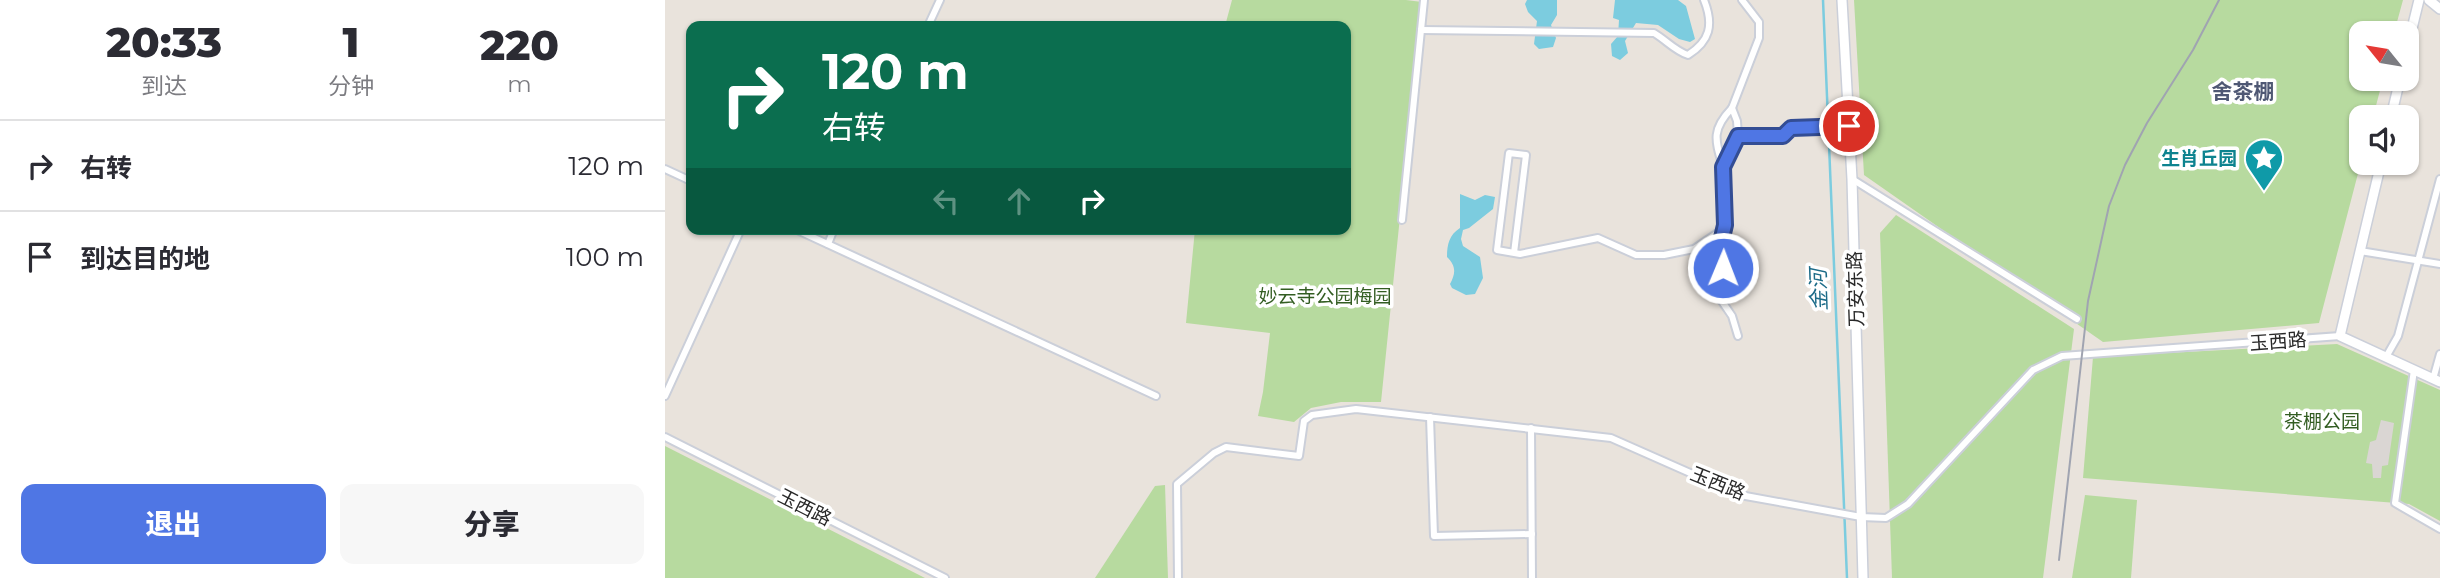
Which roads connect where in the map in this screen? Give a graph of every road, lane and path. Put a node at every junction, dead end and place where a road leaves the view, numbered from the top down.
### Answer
1 (940, 0) edge
2 (1424, 0) edge
3 (1704, 0) edge
4 (1742, 0) edge
5 (1842, 0) edge
6 (2419, 0) edge
7 (2428, 0) edge
8 (2440, 9) edge
9 (930, 21) edge
10 (2414, 21) edge
11 (1421, 30) junction
12 (1732, 108) junction
13 (1849, 126) junction
14 (1738, 136) junction
15 (1723, 167) junction
16 (665, 169) edge
17 (2378, 175) edge
18 (686, 179) edge
19 (1852, 179) junction
20 (2440, 179) edge
21 (1402, 220) dead end
22 (1725, 228) junction
23 (738, 235) edge
24 (808, 235) edge
25 (832, 235) edge
26 (828, 244) junction
27 (2360, 251) junction
28 (1514, 253) junction
29 (2419, 259) junction
30 (2440, 264) edge
31 (2077, 319) dead end
32 (1738, 336) dead end
33 (2340, 336) junction
34 (2440, 354) edge
35 (2386, 357) junction
36 (2414, 370) junction
37 (2437, 381) edge
38 (665, 396) edge
39 (1156, 396) dead end
40 (1430, 418) junction
41 (1531, 428) junction
42 (665, 437) edge
43 (1856, 515) junction
44 (2440, 529) edge
45 (1532, 534) junction
46 (945, 578) edge
47 (1178, 578) edge
48 (1532, 578) edge
49 (1863, 578) edge

1 - 9 street
2 - 11 street
3 - 11 street
4 - 12 street
5 - 13 street, 万安东路
6 - 10 street
7 - 8 street
11 - 21 street
12 - 14 street
12 - 15 street
13 - 14 street
13 - 19 street, 万安东路
14 - 15 street
15 - 22 street
16 - 18 street
17 - 27 street
19 - 31 street
19 - 43 street, 万安东路
20 - 29 street
22 - 28 street
22 - 32 street
23 - 38 street
24 - 26 street
25 - 26 street
26 - 39 street
27 - 29 street
27 - 33 street
28 - 28 street
29 - 30 street
29 - 35 street
33 - 35 street
33 - 43 street, 玉西路
34 - 37 street
35 - 36 street
36 - 37 street
36 - 44 street
40 - 41 street, 玉西路
40 - 45 street
40 - 47 street, 玉西路
41 - 43 street, 玉西路
41 - 45 street
42 - 46 street, 玉西路
43 - 49 street, 万安东路
45 - 48 street

